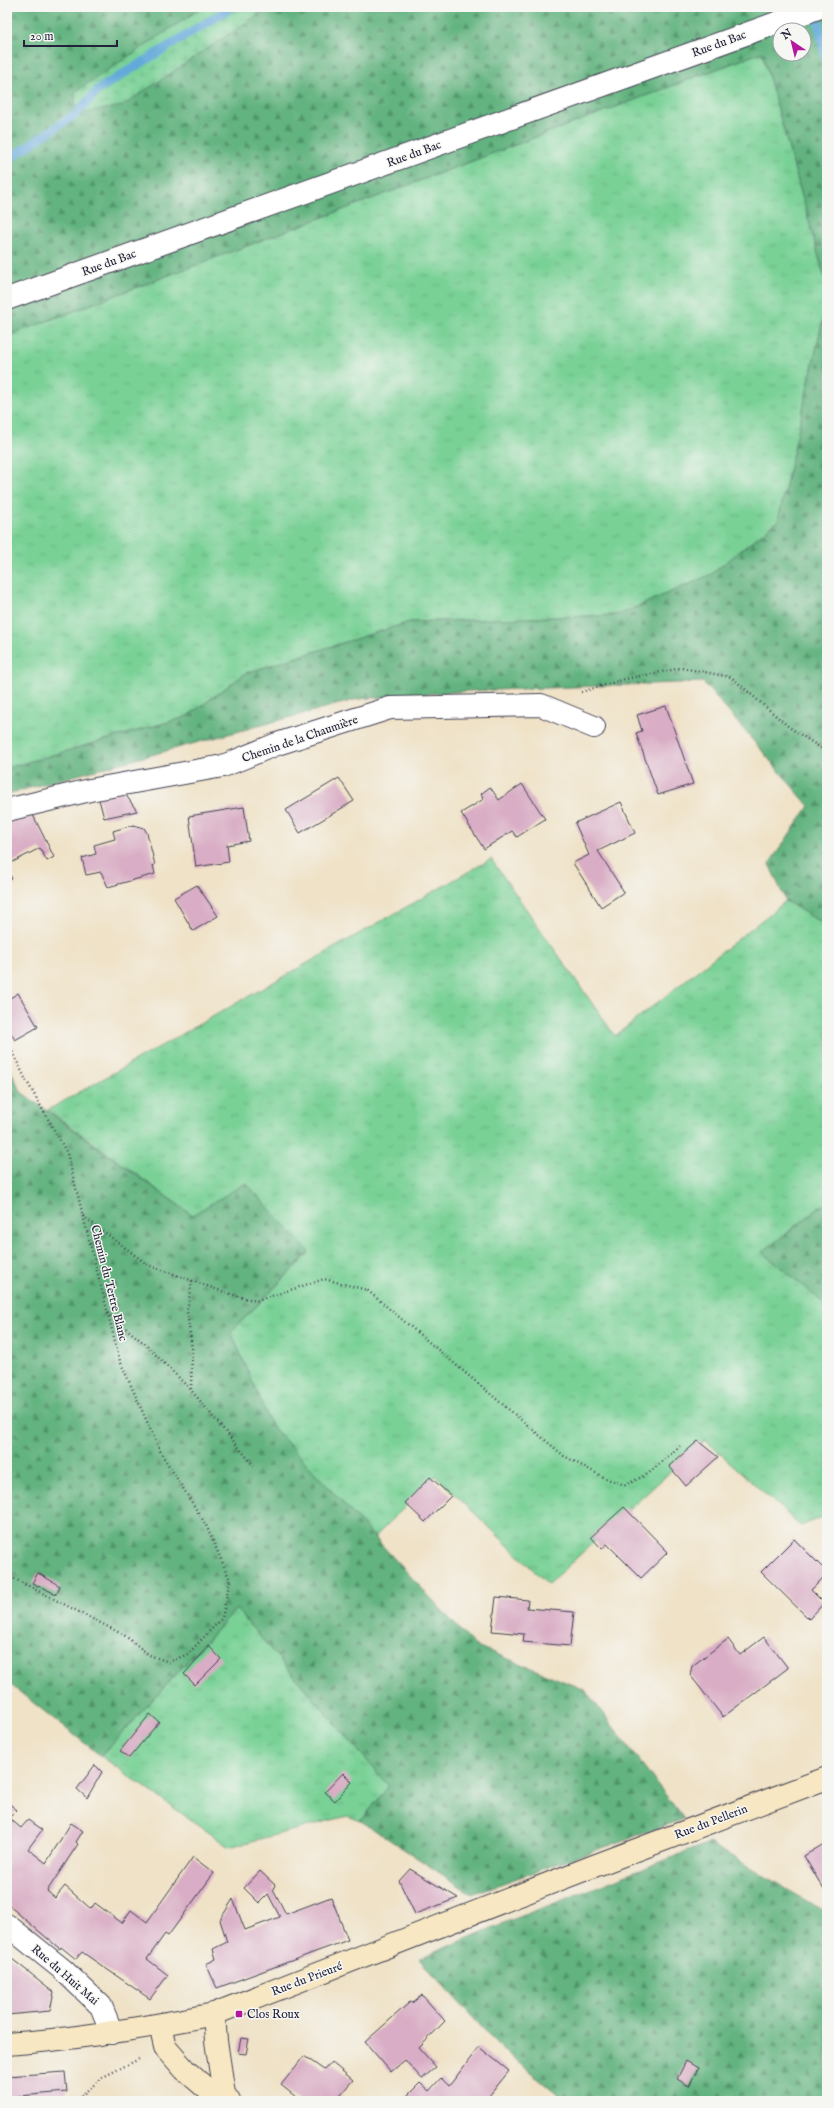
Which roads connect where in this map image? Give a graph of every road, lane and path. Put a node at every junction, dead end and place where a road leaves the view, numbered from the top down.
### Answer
1 (821, 7) edge
2 (7, 299) edge
3 (541, 705) junction
4 (594, 727) dead end
5 (827, 752) edge
6 (7, 810) edge
7 (7, 1041) edge
8 (82, 1216) junction
9 (192, 1280) junction
10 (107, 1313) junction
11 (192, 1390) junction
12 (680, 1446) dead end
13 (254, 1466) dead end
14 (7, 1575) edge
15 (827, 1778) edge
16 (594, 1866) joint
17 (7, 1925) edge
18 (214, 2014) junction
19 (160, 2025) junction
20 (112, 2033) junction
21 (7, 2044) edge
22 (165, 2047) junction
23 (75, 2101) edge
24 (221, 2101) edge
25 (228, 2101) edge

1 - 2 street, Rue du Bac
3 - 4 street, Chemin de la Chaumière
3 - 5 path
3 - 6 street, Chemin de la Chaumière
7 - 8 path, Chemin du Tertre Blanc
8 - 9 path
8 - 10 path, Chemin du Tertre Blanc
9 - 11 path
9 - 12 path
10 - 11 path
10 - 14 path, Chemin du Tertre Blanc
11 - 13 path
15 - 16 main road, Rue du Pellerin
16 - 18 main road, Rue du Prieuré
17 - 20 street, Rue du Huit Mai
18 - 19 main road, Rue du Prieuré
18 - 25 main road
19 - 20 main road, Rue du Prieuré
19 - 22 main road
20 - 21 main road, Rue du Prieuré
22 - 23 path
22 - 24 main road

